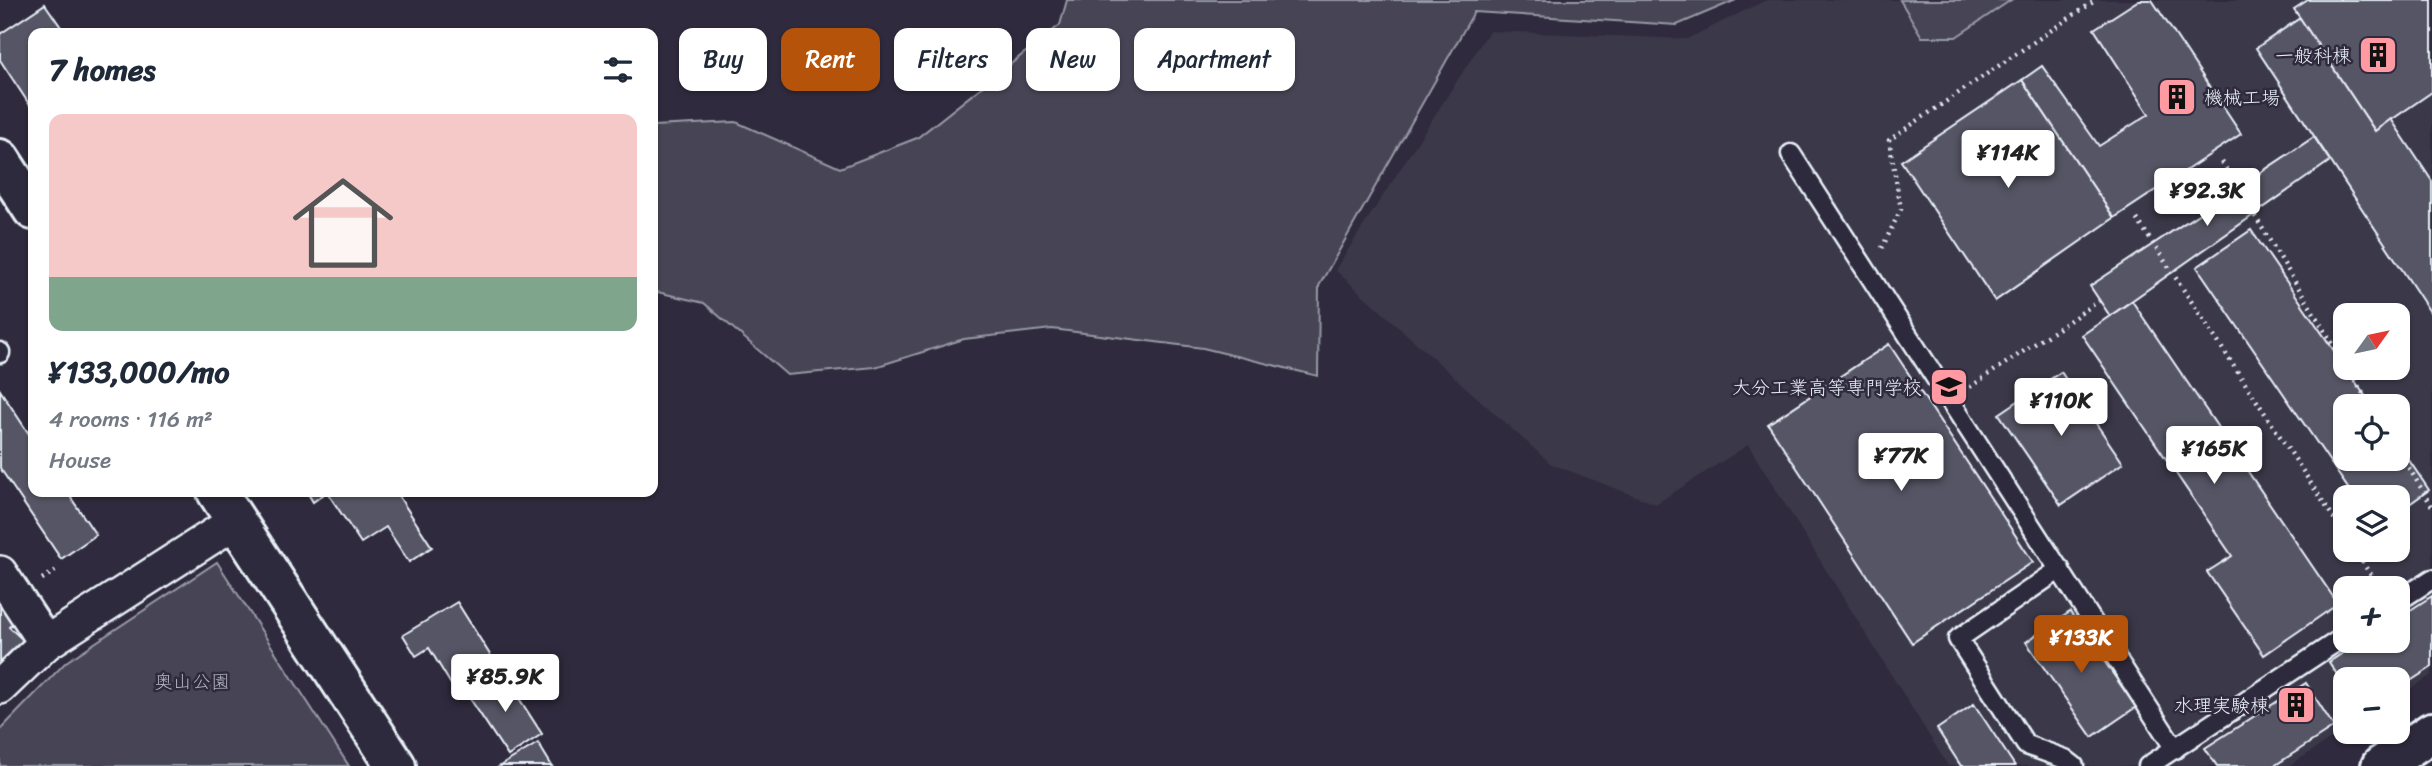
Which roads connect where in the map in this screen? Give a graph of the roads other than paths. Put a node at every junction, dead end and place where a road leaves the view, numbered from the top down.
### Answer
1 (1791, 154) dead end
2 (0, 159) edge
3 (28, 202) edge
4 (227, 506) edge
5 (2060, 569) junction
6 (0, 573) edge
7 (2432, 579) edge
8 (2410, 593) edge
9 (46, 643) junction
10 (2333, 644) edge
11 (0, 687) edge
12 (2432, 732) edge
13 (2175, 749) junction
14 (396, 766) edge
15 (2074, 766) edge
16 (2148, 766) edge
17 (2381, 766) edge

1 - 5 lane
2 - 3 street
4 - 9 street
4 - 14 street
5 - 13 lane
5 - 15 lane
6 - 9 street
7 - 8 lane
9 - 11 street
10 - 13 lane
12 - 17 street
13 - 16 lane

